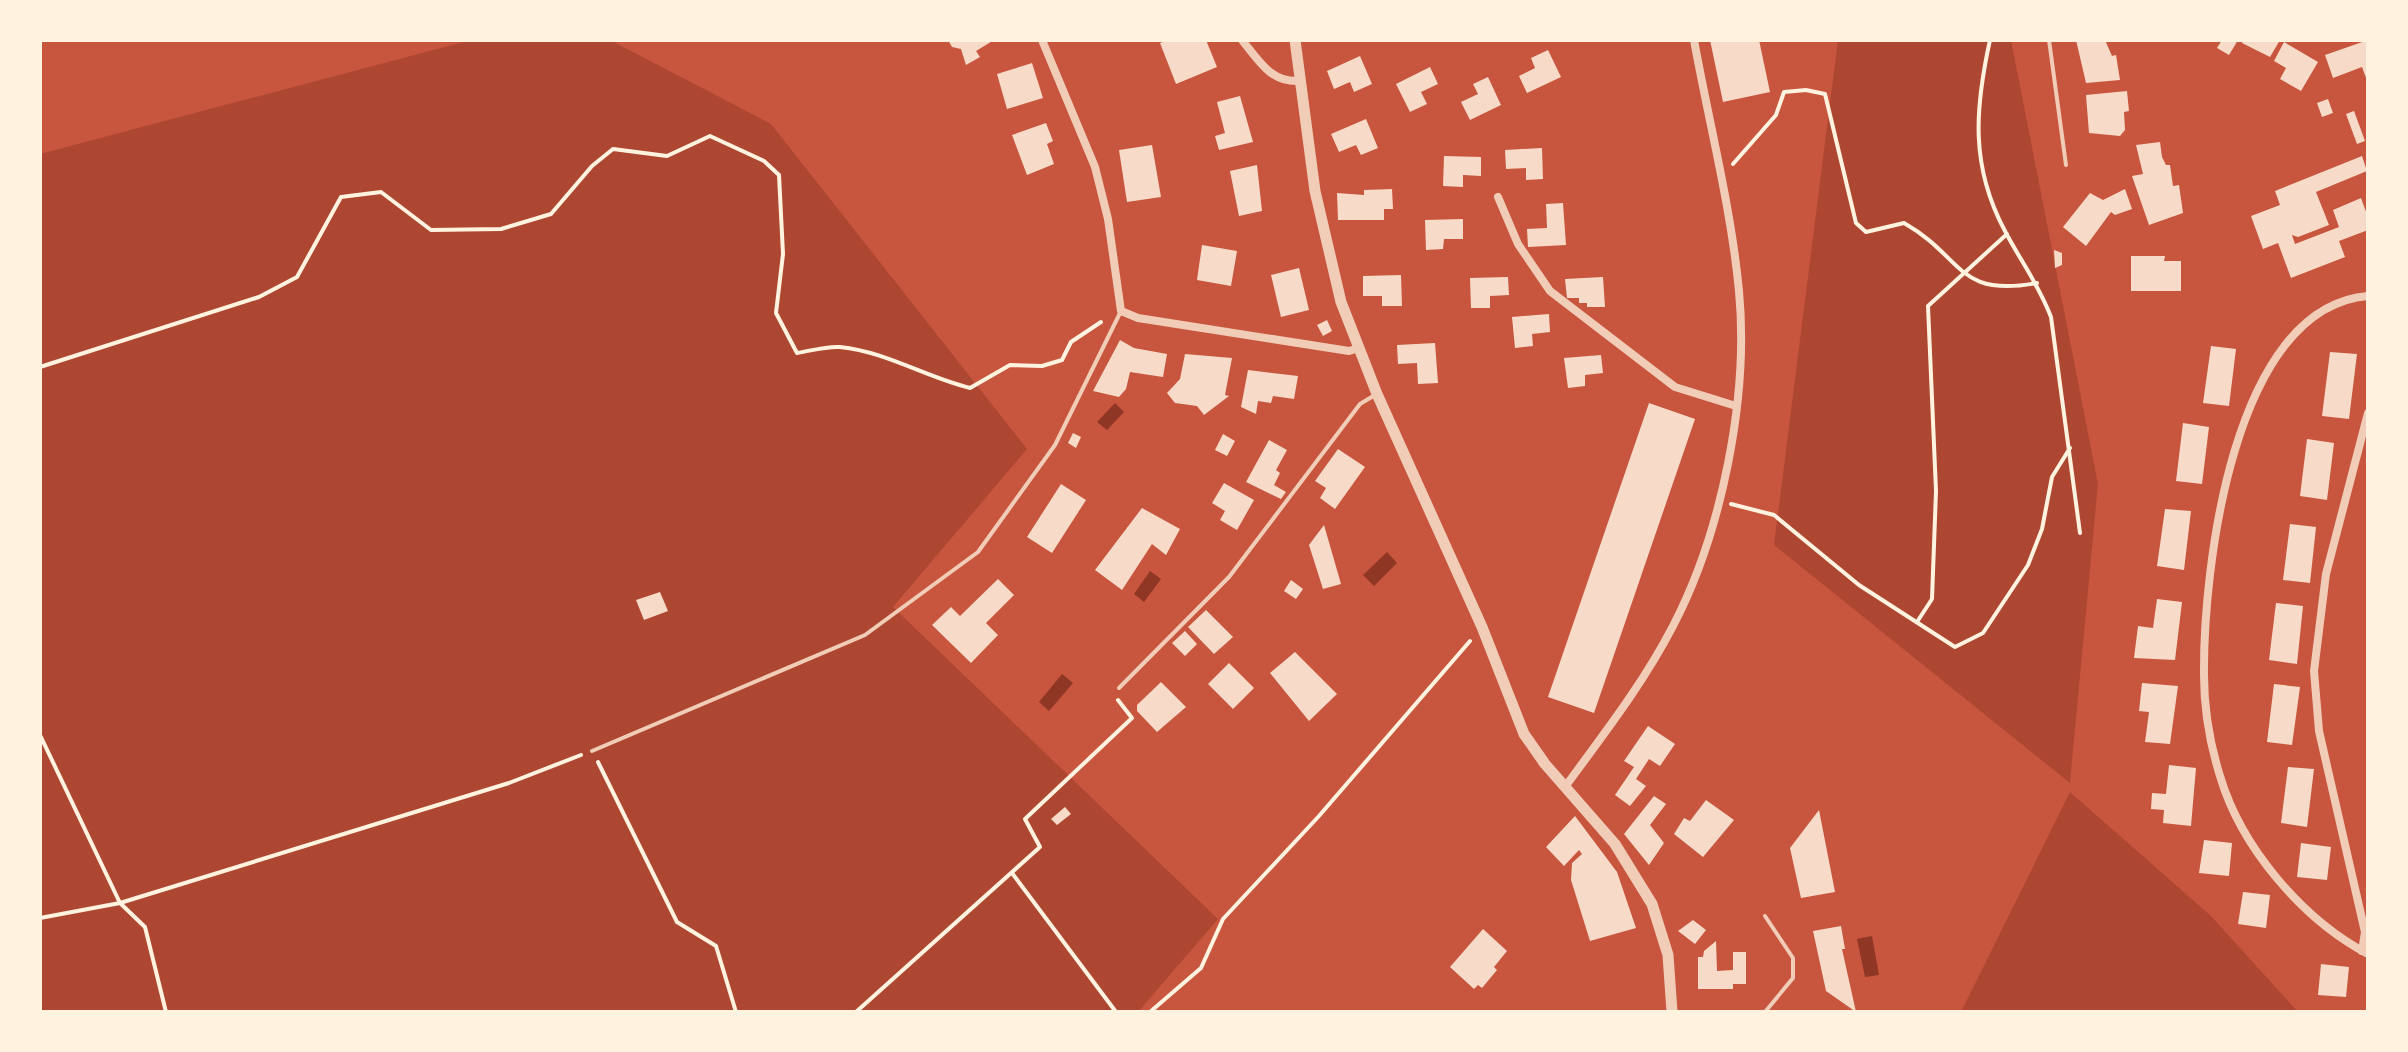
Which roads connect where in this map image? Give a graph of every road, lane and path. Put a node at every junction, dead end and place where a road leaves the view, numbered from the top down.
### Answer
1 (1042, 40) edge
2 (1242, 40) edge
3 (1295, 40) edge
4 (1694, 40) edge
5 (1990, 40) edge
6 (2049, 40) edge
7 (1300, 81) junction
8 (2066, 165) dead end
9 (1718, 173) junction
10 (1498, 197) dead end
11 (2007, 234) junction
12 (1964, 273) junction
13 (2037, 283) junction
14 (2368, 296) edge
15 (1121, 311) junction
16 (1359, 348) junction
17 (40, 367) edge
18 (1377, 394) junction
19 (1736, 406) junction
20 (2368, 413) edge
21 (2070, 448) junction
22 (1717, 500) junction
23 (2080, 533) dead end
24 (1917, 622) junction
25 (1482, 627) junction
26 (1119, 688) joint
27 (40, 735) edge
28 (592, 751) junction
29 (1565, 787) junction
30 (1011, 873) junction
31 (120, 903) junction
32 (1765, 916) dead end
33 (40, 918) edge
34 (2365, 953) edge
35 (166, 1012) edge
36 (736, 1012) edge
37 (856, 1012) edge
38 (1116, 1012) edge
39 (1150, 1012) edge
40 (1672, 1012) edge
41 (1765, 1012) edge

1 - 15 street
2 - 7 street
3 - 7 street
4 - 9 street
5 - 11 path
6 - 8 lane
7 - 16 street
9 - 12 path
9 - 19 street
10 - 19 street
11 - 12 path
11 - 13 path
12 - 13 path
12 - 24 path
13 - 21 path
14 - 34 street
15 - 16 street
15 - 17 path
15 - 28 lane
16 - 18 street
18 - 25 street
18 - 26 lane
19 - 22 street
20 - 34 street
21 - 23 path
21 - 24 path
22 - 24 path
22 - 29 street
25 - 29 street
25 - 39 path
26 - 30 path
27 - 31 path
28 - 31 path
28 - 36 path
29 - 40 street
30 - 37 path
30 - 38 path
31 - 33 path
31 - 35 path
32 - 41 lane

